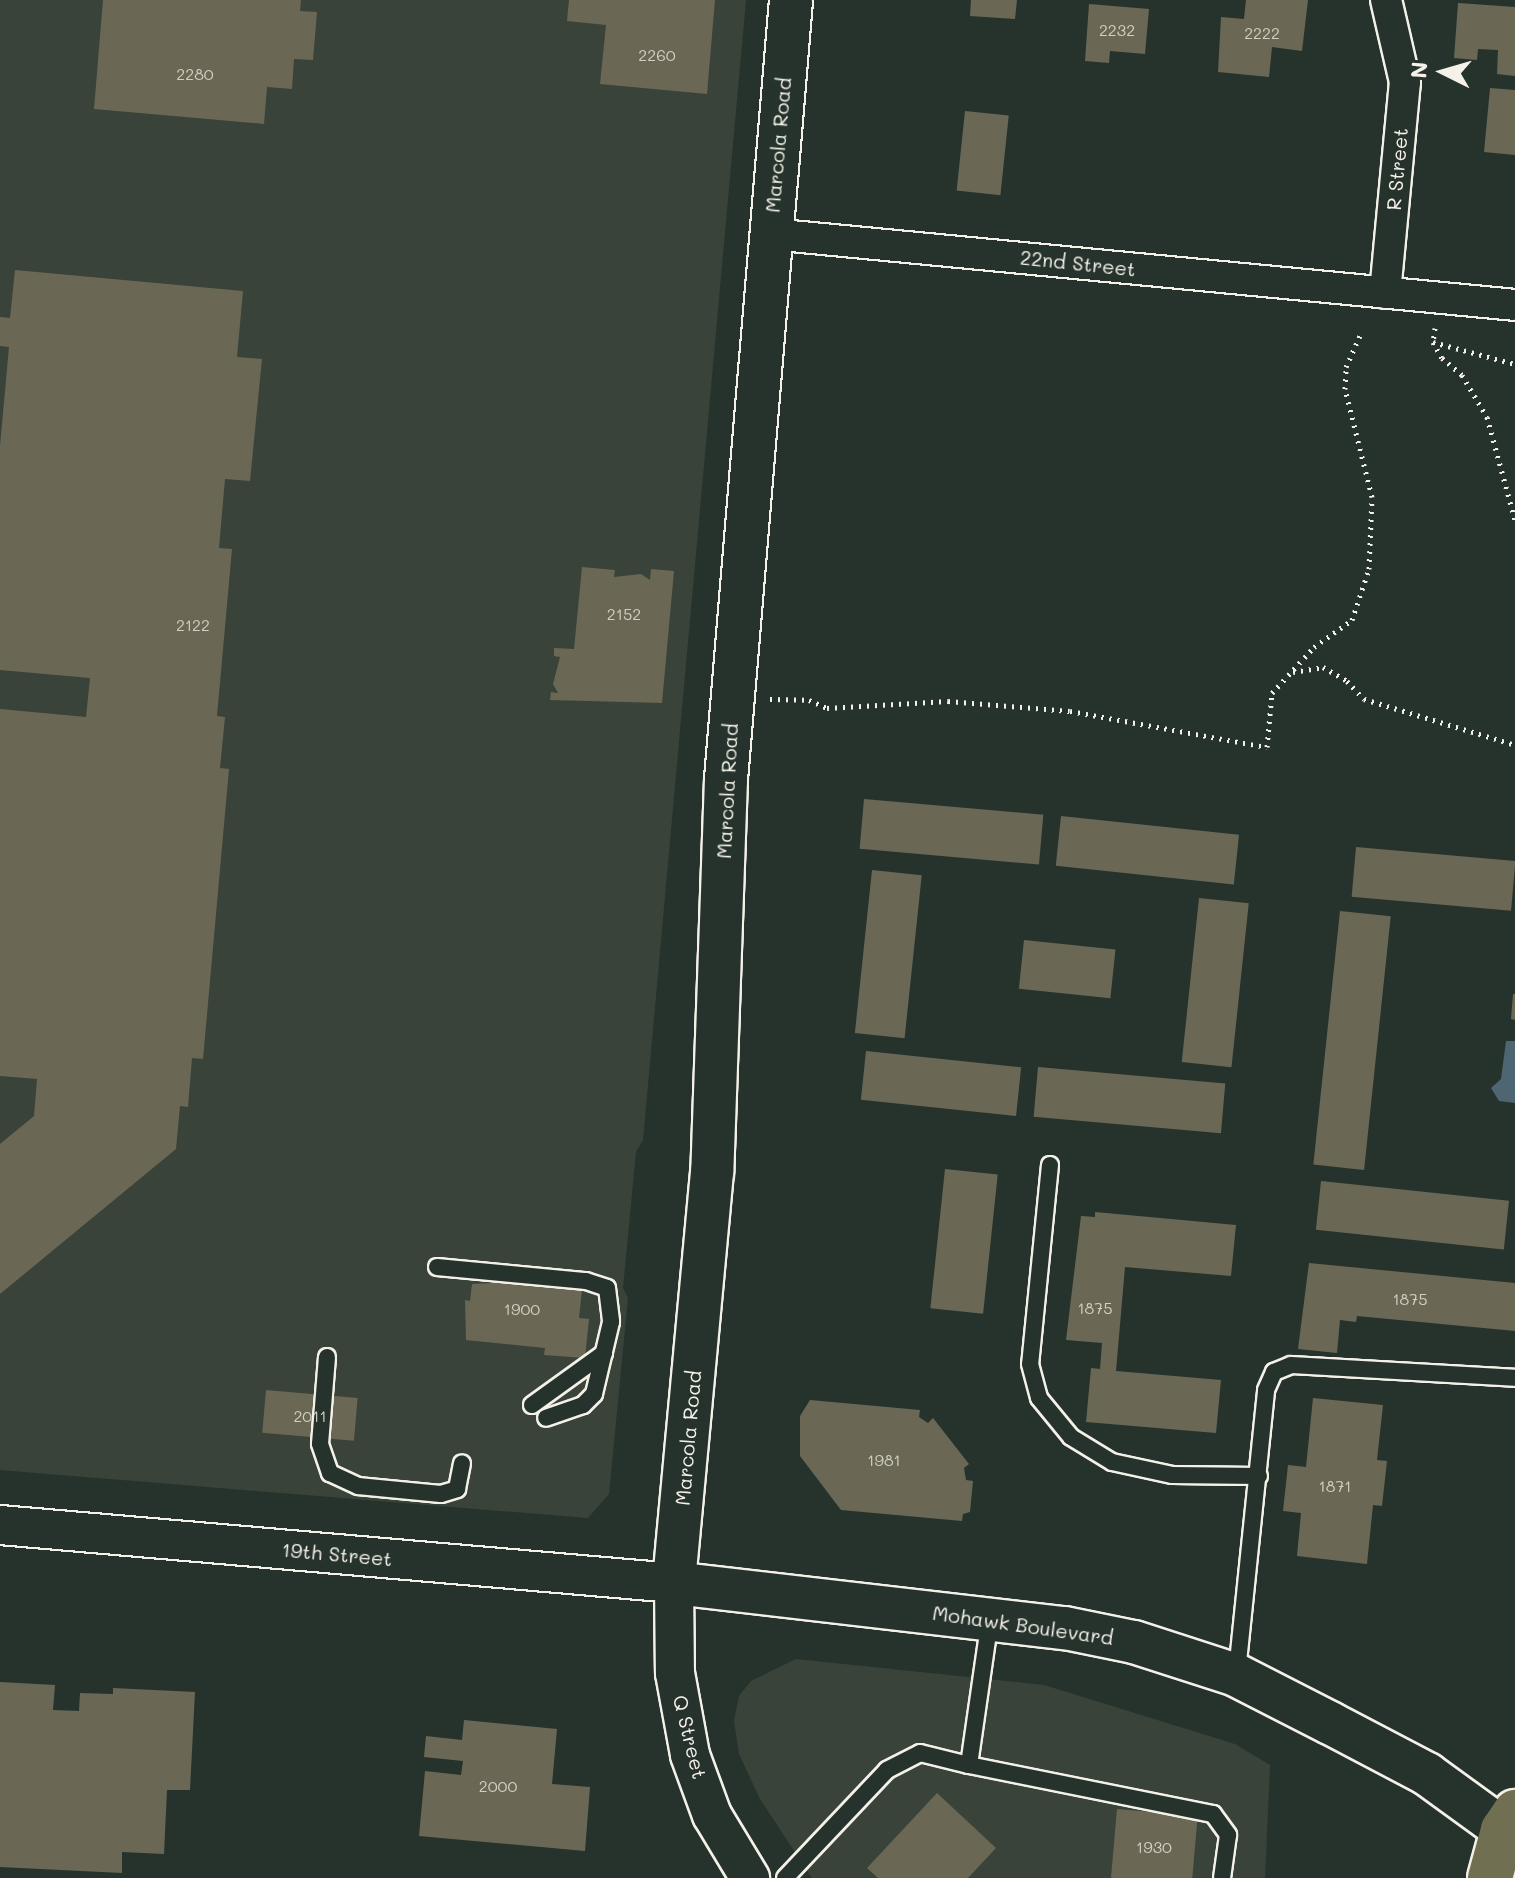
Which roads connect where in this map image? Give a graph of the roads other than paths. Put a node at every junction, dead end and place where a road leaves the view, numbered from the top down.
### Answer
1 (791, 0) edge
2 (1386, 0) edge
3 (770, 234) junction
4 (1385, 293) junction
5 (1515, 305) edge
6 (1050, 1165) dead end
7 (437, 1267) dead end
8 (604, 1353) junction
9 (327, 1357) dead end
10 (1515, 1378) edge
11 (532, 1405) dead end
12 (546, 1418) dead end
13 (462, 1463) dead end
14 (1259, 1476) junction
15 (0, 1525) edge
16 (674, 1583) junction
17 (990, 1619) junction
18 (1236, 1675) junction
19 (969, 1765) junction
20 (1511, 1827) edge
21 (750, 1878) edge
22 (785, 1878) edge
23 (1222, 1878) edge
24 (1490, 1878) edge

1 - 3 main road, Marcola Road
2 - 4 street, R Street
3 - 4 street, 22nd Street
3 - 16 main road, Marcola Road
4 - 5 street, 22nd Street
6 - 14 lane
7 - 8 lane
8 - 11 lane
8 - 12 lane
9 - 13 lane
10 - 14 lane
14 - 18 lane
15 - 16 street, 19th Street
16 - 17 main road, Mohawk Boulevard
16 - 21 street, Q Street
17 - 18 main road, Mohawk Boulevard
17 - 19 lane
18 - 20 main road, Mohawk Boulevard
19 - 22 lane
19 - 23 lane
20 - 24 highway

